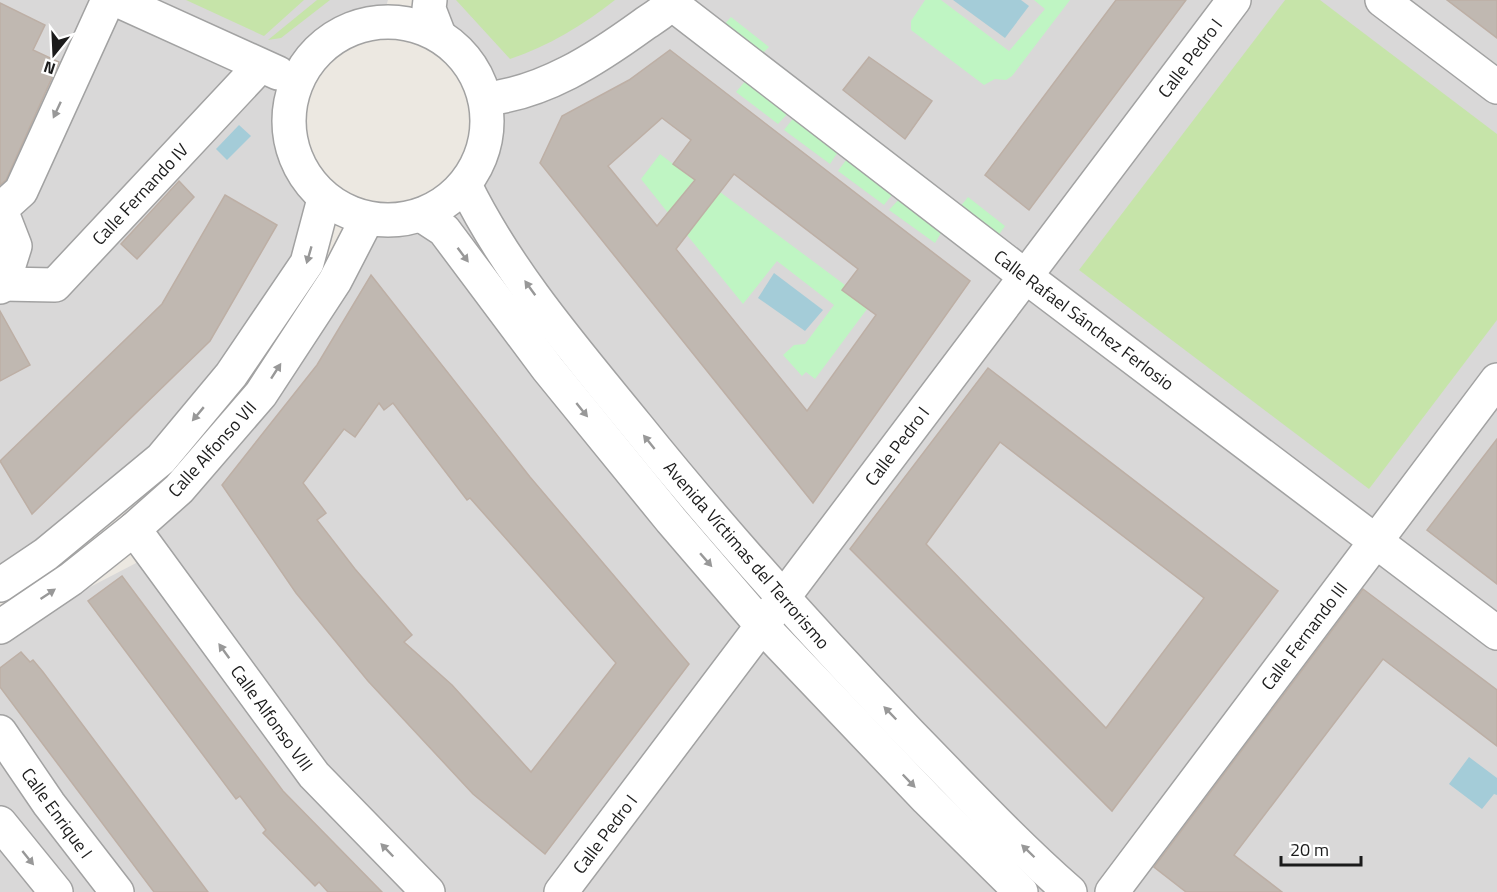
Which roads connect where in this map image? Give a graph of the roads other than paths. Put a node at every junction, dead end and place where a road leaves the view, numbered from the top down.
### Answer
1 (108, 0) edge
2 (117, 0) edge
3 (430, 0) edge
4 (1234, 0) edge
5 (1383, 0) edge
6 (674, 2) edge
7 (384, 11) edge
8 (439, 35) junction
9 (260, 66) junction
10 (296, 82) junction
11 (1497, 87) edge
12 (485, 99) junction
13 (465, 185) junction
14 (324, 198) junction
15 (1, 210) edge
16 (421, 215) junction
17 (367, 219) junction
18 (1025, 276) junction
19 (2, 285) edge
20 (1497, 380) edge
21 (134, 529) junction
22 (1375, 542) junction
23 (0, 585) edge
24 (783, 600) junction
25 (0, 627) edge
26 (763, 627) junction
27 (1497, 633) edge
28 (0, 732) edge
29 (0, 823) edge
30 (56, 892) edge
31 (117, 892) edge
32 (428, 892) edge
33 (561, 892) edge
34 (1021, 892) edge
35 (1070, 892) edge
36 (1112, 892) edge

1 -> 15 street
2 - 9 street
3 - 8 street
4 - 18 street, Calle Pedro I
5 - 11 street
6 - 12 street
6 - 18 street, Calle Rafael Sánchez Ferlosio
7 - 8 street
7 - 10 street
8 - 12 street
9 - 10 street
9 - 19 street, Calle Fernando IV
10 - 14 street
12 - 13 street
13 - 16 street
24 -> 13 street, Avenida Víctimas del Terrorismo
14 - 17 street
14 -> 23 street, Calle Alfonso VII
15 - 19 street, Calle Fernando IV
16 - 17 street
16 -> 26 street, Avenida Víctimas del Terrorismo
21 -> 17 street, Calle Alfonso VII
18 - 22 street, Calle Rafael Sánchez Ferlosio
18 - 24 street, Calle Pedro I
20 - 22 street, Calle Fernando III
25 -> 21 street, Calle Alfonso VII
32 -> 21 street, Calle Alfonso VIII
22 - 27 street, Calle Rafael Sánchez Ferlosio
22 - 36 street, Calle Fernando III
24 - 26 street, Calle Pedro I
35 -> 24 street, Avenida Víctimas del Terrorismo
26 - 33 street, Calle Pedro I
26 -> 34 street, Avenida Víctimas del Terrorismo
28 - 31 street, Calle Enrique I
29 -> 30 street

